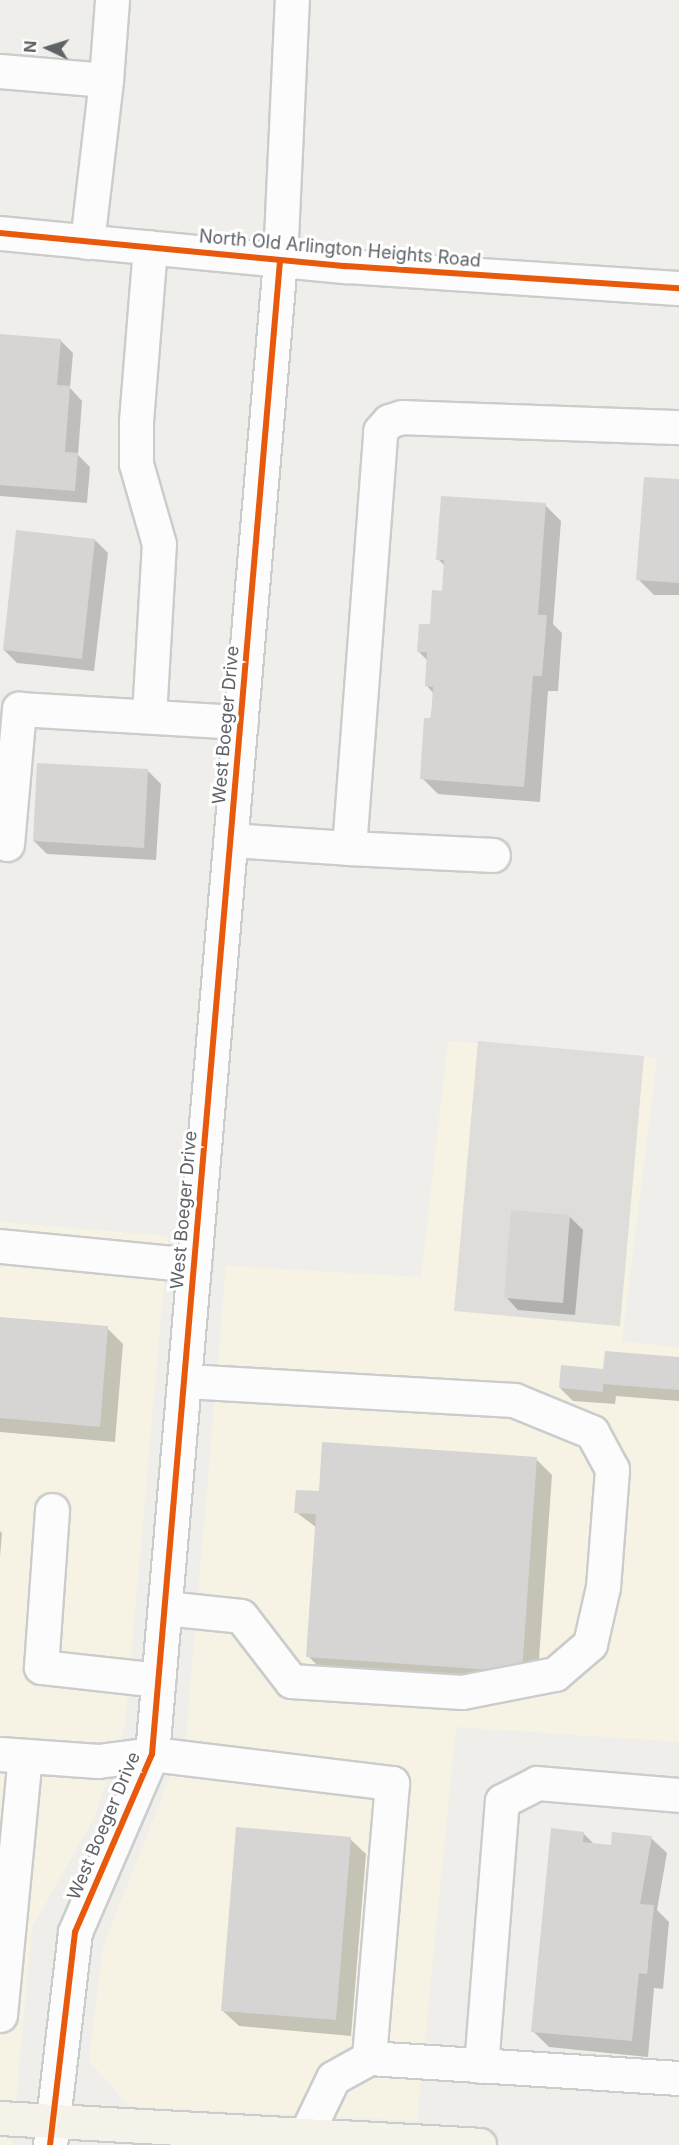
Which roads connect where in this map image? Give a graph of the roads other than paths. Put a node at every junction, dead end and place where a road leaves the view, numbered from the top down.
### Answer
1 (112, 0) edge
2 (292, 0) edge
3 (0, 71) edge
4 (106, 80) junction
5 (0, 233) edge
6 (87, 242) junction
7 (150, 248) junction
8 (280, 261) junction
9 (679, 288) edge
10 (679, 427) edge
11 (149, 716) junction
12 (241, 722) junction
13 (231, 840) junction
14 (7, 844) dead end
15 (349, 848) junction
16 (493, 855) dead end
17 (0, 1246) edge
18 (194, 1265) junction
19 (185, 1382) junction
20 (52, 1510) dead end
21 (165, 1608) junction
22 (158, 1680) junction
23 (152, 1754) junction
24 (13, 1755) edge
25 (679, 1796) edge
26 (0, 2015) edge
27 (369, 2058) junction
28 (481, 2066) junction
29 (679, 2078) edge
30 (0, 2118) edge
31 (51, 2132) edge
32 (306, 2134) junction
33 (479, 2145) edge

1 - 4 street
2 - 8 street, West Boeger Drive
3 - 4 street
4 - 6 street
5 - 6 street, North Old Arlington Heights Road
6 - 7 street, North Old Arlington Heights Road
7 - 8 street, North Old Arlington Heights Road
7 - 11 street
8 - 9 street, North Old Arlington Heights Road
8 - 12 street, West Boeger Drive
10 - 15 street
11 - 12 street
11 - 14 street
12 - 13 street, West Boeger Drive
13 - 15 street
13 - 18 street, West Boeger Drive
15 - 16 street
17 - 18 street
18 - 19 street, West Boeger Drive
19 - 21 street, West Boeger Drive
19 - 21 street
20 - 22 street
21 - 22 street, West Boeger Drive
22 - 23 street, West Boeger Drive
23 - 24 street
23 - 27 street
23 - 31 street, West Boeger Drive
24 - 26 street
25 - 28 street
27 - 28 street
27 - 32 street
28 - 29 street
30 - 31 main road
31 - 32 main road
32 - 33 main road

